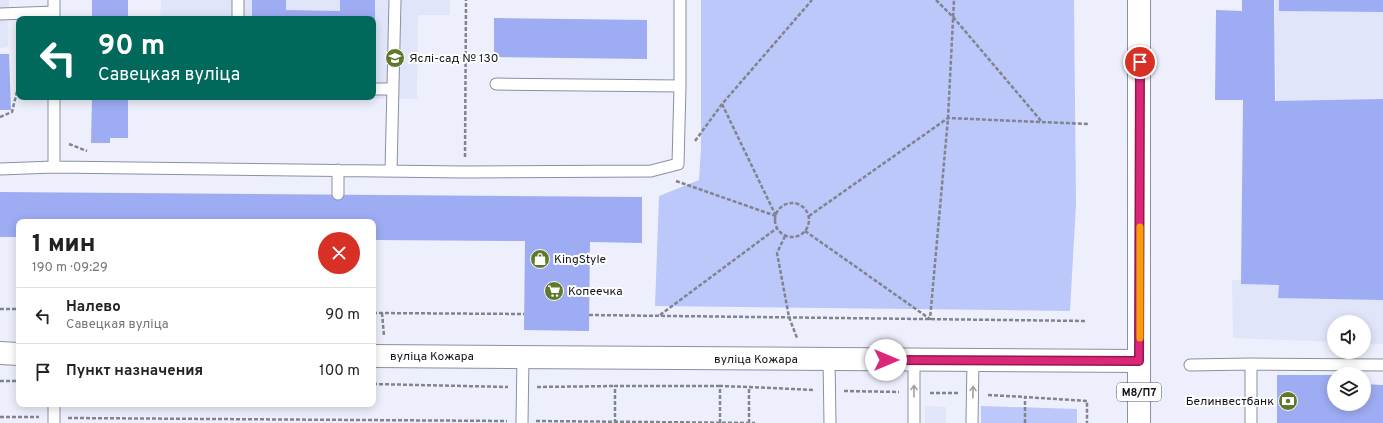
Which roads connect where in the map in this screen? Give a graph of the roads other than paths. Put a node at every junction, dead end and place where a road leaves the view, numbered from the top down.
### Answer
1 (54, 0) edge
2 (238, 0) edge
3 (395, 0) edge
4 (680, 0) edge
5 (1139, 0) edge
6 (0, 14) edge
7 (54, 16) edge
8 (238, 16) edge
9 (496, 84) dead end
10 (680, 86) junction
11 (376, 89) edge
12 (393, 89) junction
13 (54, 100) edge
14 (54, 167) junction
15 (0, 169) edge
16 (338, 170) junction
17 (391, 171) junction
18 (338, 194) dead end
19 (0, 353) edge
20 (16, 354) edge
21 (376, 356) edge
22 (523, 357) junction
23 (829, 359) junction
24 (914, 360) junction
25 (973, 360) junction
26 (1139, 361) junction
27 (1251, 364) junction
28 (1190, 365) dead end
29 (1383, 365) edge
30 (54, 407) edge
31 (54, 420) edge
32 (522, 422) edge
33 (830, 423) edge
34 (914, 423) edge
35 (972, 423) edge
36 (1139, 423) edge
37 (1251, 423) edge

1 - 7 lane
2 - 8 lane
3 - 12 lane
4 - 10 lane
5 - 26 main road, М8/П7
6 - 7 lane
9 - 10 lane
10 - 17 lane
11 - 12 lane
12 - 17 lane
13 - 14 lane
14 - 15 lane
14 - 16 lane
16 - 17 lane
16 - 18 lane
19 - 20 main road
21 - 22 main road, вуліца Кожара
22 - 23 main road, вуліца Кожара
22 - 32 lane
23 - 24 main road, вуліца Кожара
23 - 33 lane
24 - 25 main road, вуліца Кожара
34 -> 24 lane
25 - 26 main road, вуліца Кожара
35 -> 25 lane
26 - 36 main road, М8/П7
27 - 28 lane
27 - 29 lane
27 - 37 lane
30 - 31 lane

